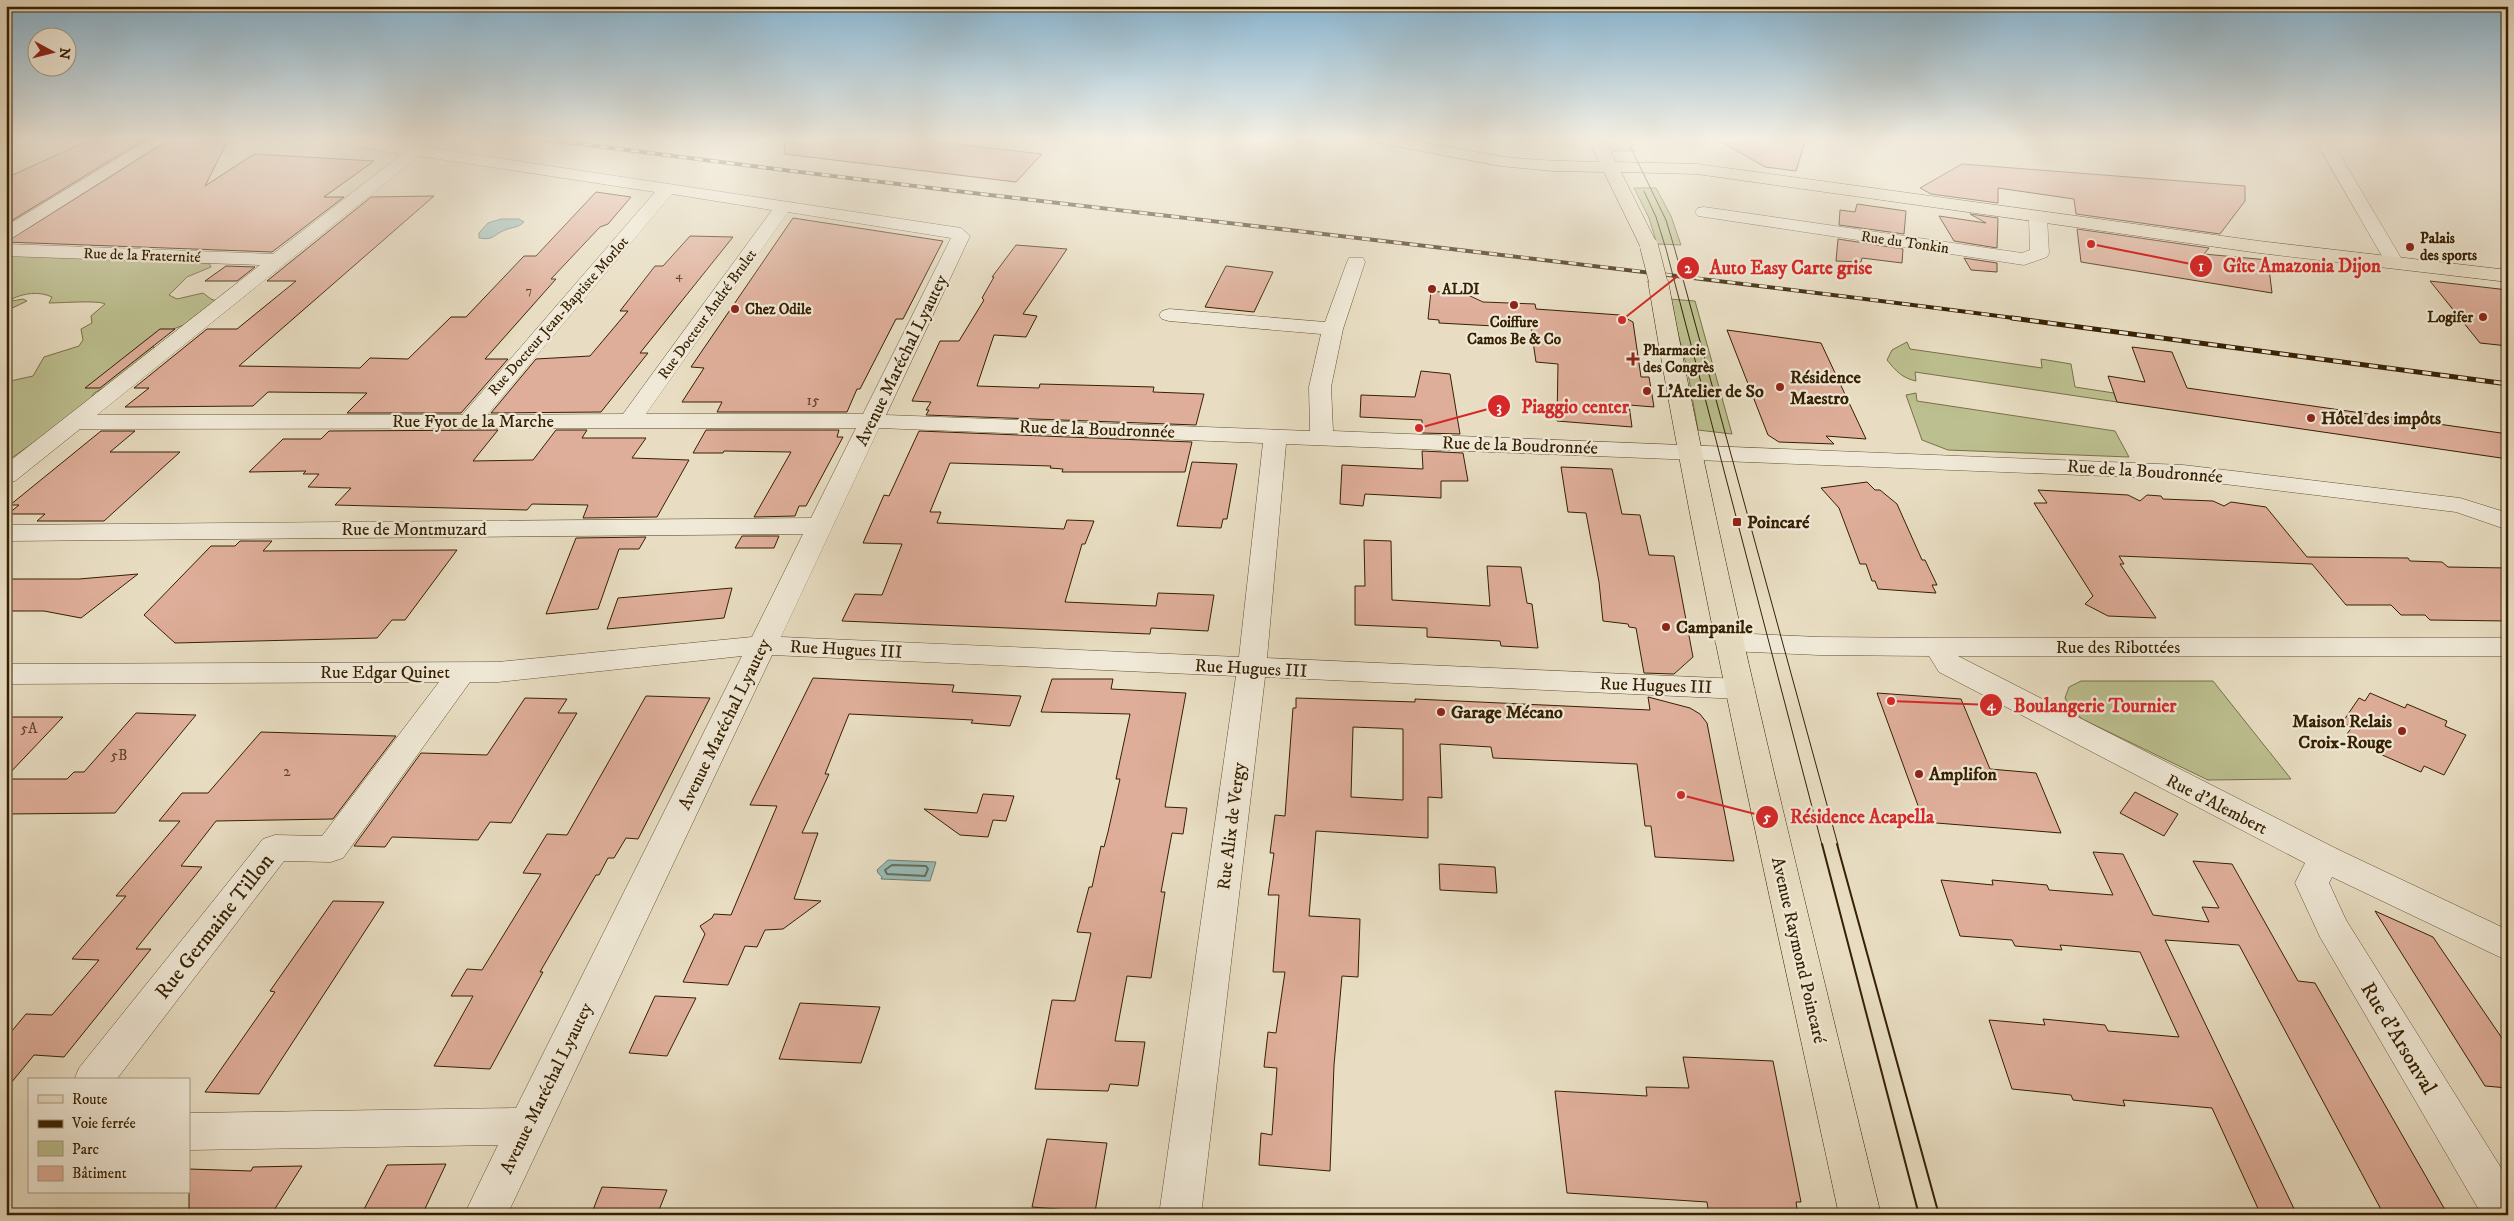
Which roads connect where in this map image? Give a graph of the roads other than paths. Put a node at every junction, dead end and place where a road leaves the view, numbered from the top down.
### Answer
1 (69, 195) edge
2 (359, 195) edge
3 (663, 195) edge
4 (709, 195) edge
5 (1624, 195) edge
6 (1874, 195) edge
7 (2355, 195) edge
8 (784, 206) junction
9 (1704, 212) dead end
10 (2038, 218) junction
11 (6, 234) edge
12 (6, 250) edge
13 (278, 260) junction
14 (1356, 262) dead end
15 (2395, 263) junction
16 (2508, 276) edge
17 (1169, 315) dead end
18 (1333, 329) junction
19 (469, 421) junction
20 (630, 421) junction
21 (872, 421) junction
22 (74, 422) junction
23 (1275, 436) junction
24 (1322, 438) junction
25 (1688, 451) junction
26 (6, 476) edge
27 (2460, 504) junction
28 (2508, 508) edge
29 (2508, 522) edge
30 (821, 526) junction
31 (6, 533) edge
32 (1729, 642) junction
33 (762, 645) junction
34 (1937, 647) junction
35 (2508, 647) edge
36 (1252, 668) junction
37 (462, 672) junction
38 (6, 674) edge
39 (1740, 689) junction
40 (2325, 858) junction
41 (2508, 946) edge
42 (95, 1078) edge
43 (528, 1126) junction
44 (190, 1131) edge
45 (485, 1215) edge
46 (1180, 1215) edge
47 (1860, 1215) edge
48 (2506, 1215) edge

1 - 11 street
2 - 13 street
3 - 19 street, Rue Docteur Jean-Baptiste Morlot
4 - 8 street
5 - 25 main road, Avenue Raymond Poincaré, bridge
6 - 10 main road
7 - 15 street
8 - 20 street, Rue Docteur André Brulet
8 - 21 street, Avenue Maréchal Lyautey
9 - 10 street, Rue du Tonkin
10 - 15 main road
12 - 13 street, Rue de la Fraternité
13 - 22 street
14 - 18 street
15 - 16 main road
17 - 18 street
18 - 24 street
19 - 20 street, Rue Fyot de la Marche
19 - 22 street, Rue Fyot de la Marche
20 - 21 street, Rue Fyot de la Marche
21 - 23 street, Rue de la Boudronnée
21 - 30 street, Avenue Maréchal Lyautey
22 - 26 street
23 - 24 street, Rue de la Boudronnée
23 - 36 street, Rue Alix de Vergy
24 - 25 street, Rue de la Boudronnée
25 - 27 street, Rue de la Boudronnée
25 - 32 main road, Avenue Raymond Poincaré
27 - 28 street
27 - 29 street, Rue de la Boudronnée
30 - 31 street, Rue de Montmuzard
30 - 33 street, Avenue Maréchal Lyautey
32 - 34 street, Rue des Ribottées
32 - 39 main road, Avenue Raymond Poincaré
33 - 36 street, Rue Hugues III
33 - 37 street, Rue Edgar Quinet
33 - 43 street, Avenue Maréchal Lyautey
34 - 35 street, Rue des Ribottées
34 - 40 street, Rue d'Alembert
36 - 39 street, Rue Hugues III
36 - 46 street, Rue Alix de Vergy
37 - 38 street, Rue Edgar Quinet
37 - 42 street, Rue Germaine Tillon
39 - 47 main road, Avenue Raymond Poincaré
40 - 41 street, Rue d'Alembert
40 - 48 street, Rue d'Arsonval
43 - 44 street
43 - 45 street, Avenue Maréchal Lyautey

